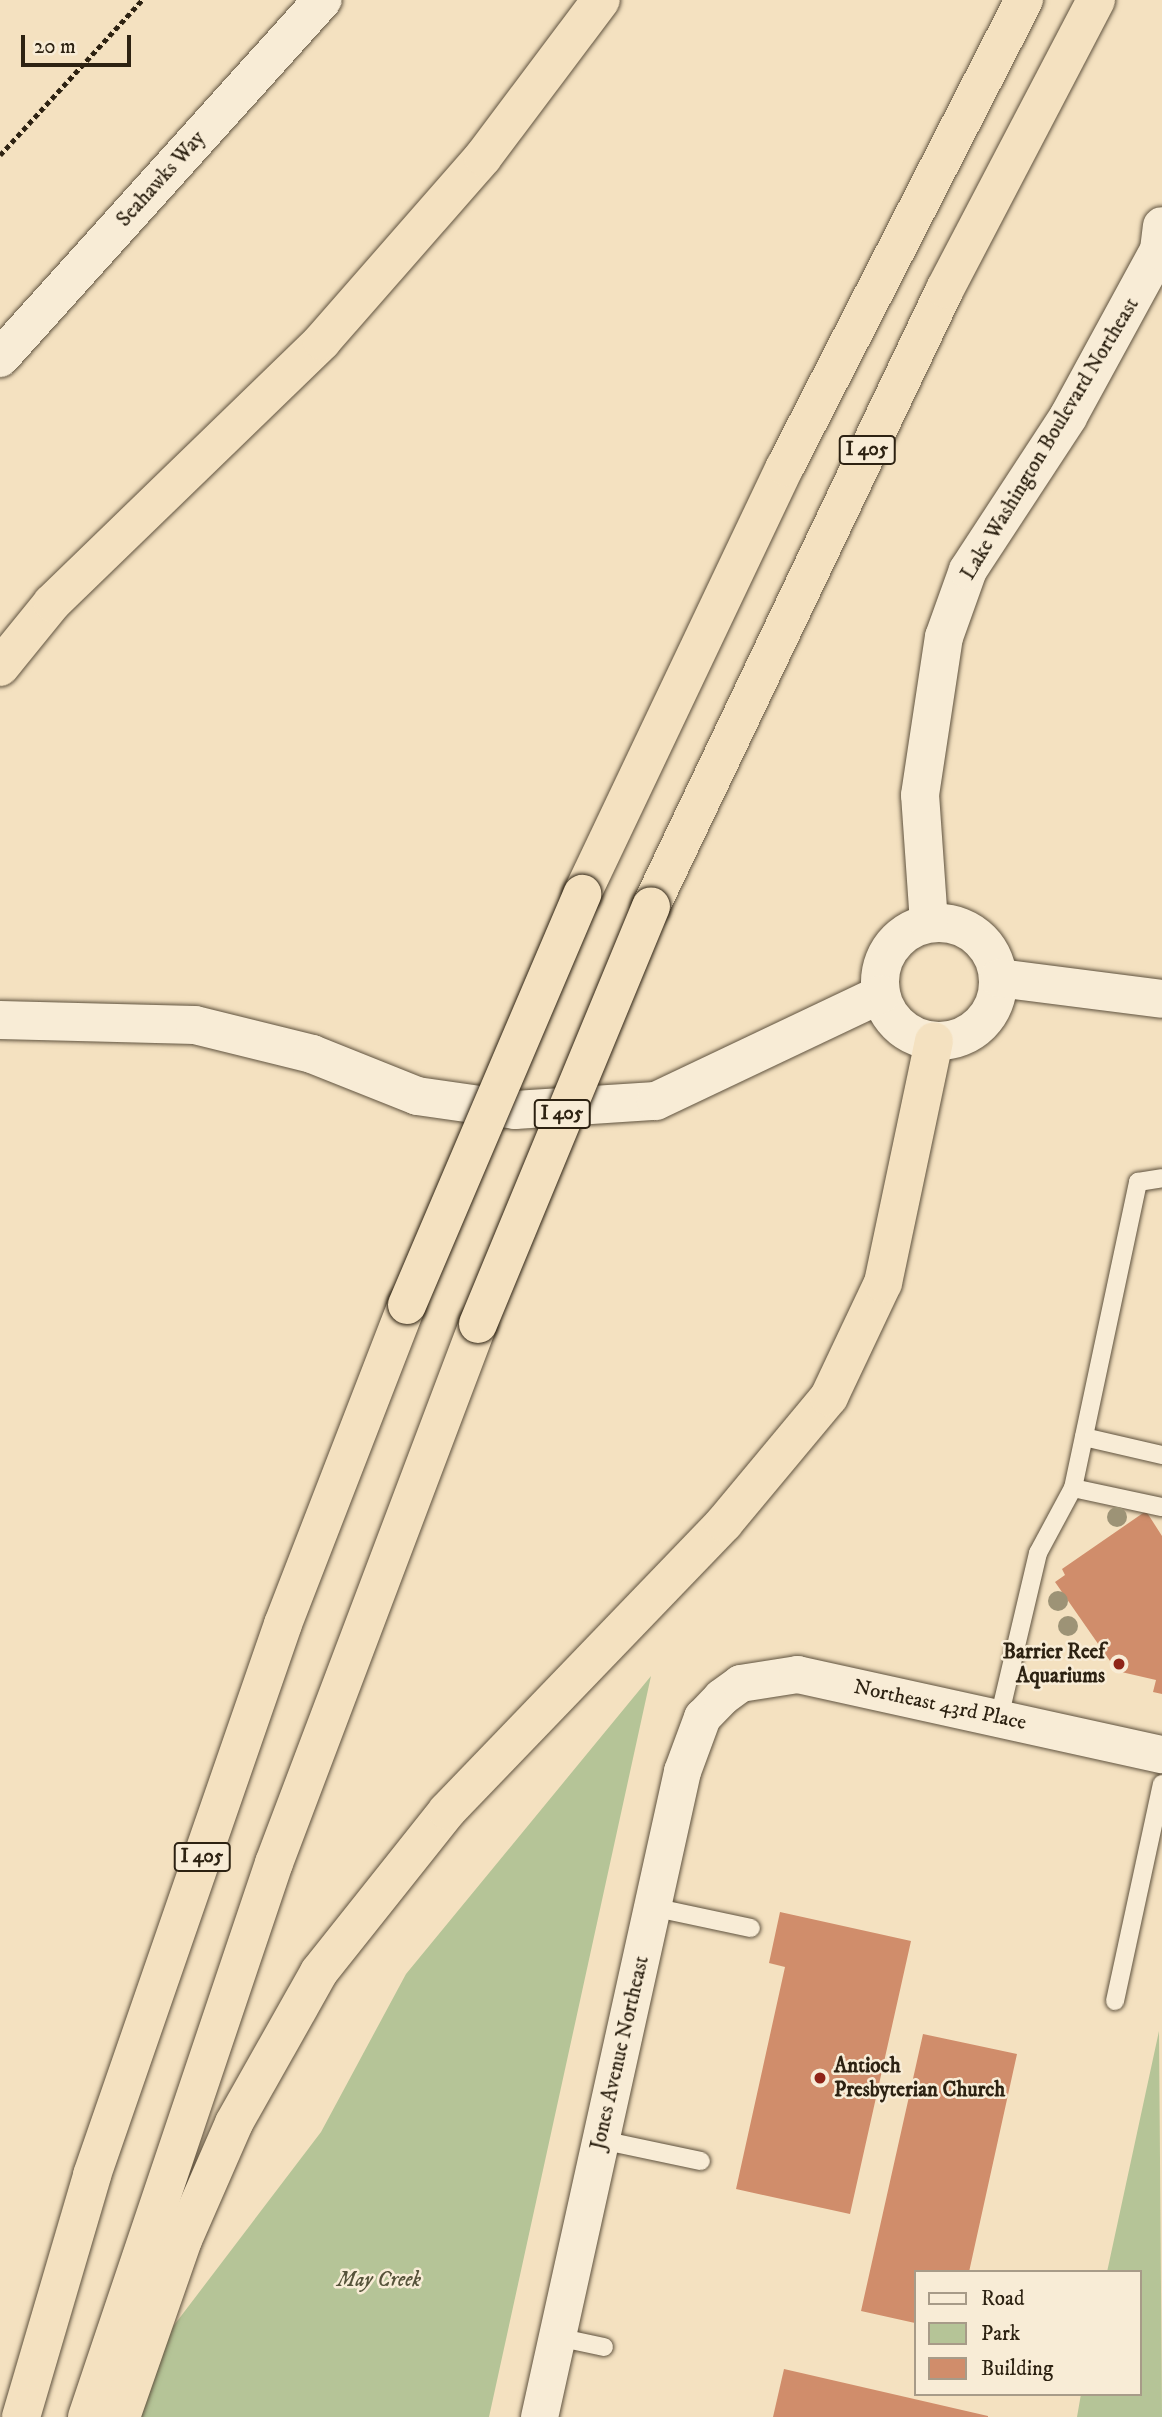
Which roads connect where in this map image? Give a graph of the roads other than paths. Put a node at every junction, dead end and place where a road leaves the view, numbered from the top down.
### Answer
1 (322, 0) edge
2 (601, 0) edge
3 (1024, 0) edge
4 (1096, 0) edge
5 (1161, 241) edge
6 (0, 358) edge
7 (0, 667) edge
8 (929, 923) junction
9 (999, 978) junction
10 (881, 994) junction
11 (1162, 999) edge
12 (0, 1020) edge
13 (934, 1041) junction
14 (1162, 1178) edge
15 (1084, 1437) junction
16 (1162, 1455) edge
17 (1073, 1488) junction
18 (1162, 1507) edge
19 (721, 1697) joint
20 (999, 1718) junction
21 (1162, 1754) edge
22 (1162, 1784) edge
23 (652, 1907) junction
24 (751, 1928) dead end
25 (1115, 2001) dead end
26 (601, 2140) junction
27 (701, 2161) dead end
28 (557, 2337) junction
29 (604, 2347) dead end
30 (21, 2417) edge
31 (87, 2417) edge
32 (121, 2417) edge
33 (539, 2417) edge

1 - 6 street, Seahawks Way
2 - 7 highway
3 - 30 highway, I 405, bridge
4 - 31 highway, I 405, bridge
5 - 8 street, Lake Washington Boulevard Northeast
8 - 9 street
8 - 10 street
9 - 11 street
9 - 13 street
10 - 12 street
10 - 13 street
13 - 32 highway
14 - 15 lane
15 - 16 lane
15 - 17 lane
17 - 18 lane
17 - 20 lane
19 - 20 street, Northeast 43rd Place
19 - 23 street, Jones Avenue Northeast
20 - 21 street, Northeast 43rd Place
22 - 25 lane
23 - 24 lane
23 - 26 street, Jones Avenue Northeast
26 - 27 lane
26 - 28 street, Jones Avenue Northeast
28 - 29 lane
28 - 33 street, Jones Avenue Northeast

